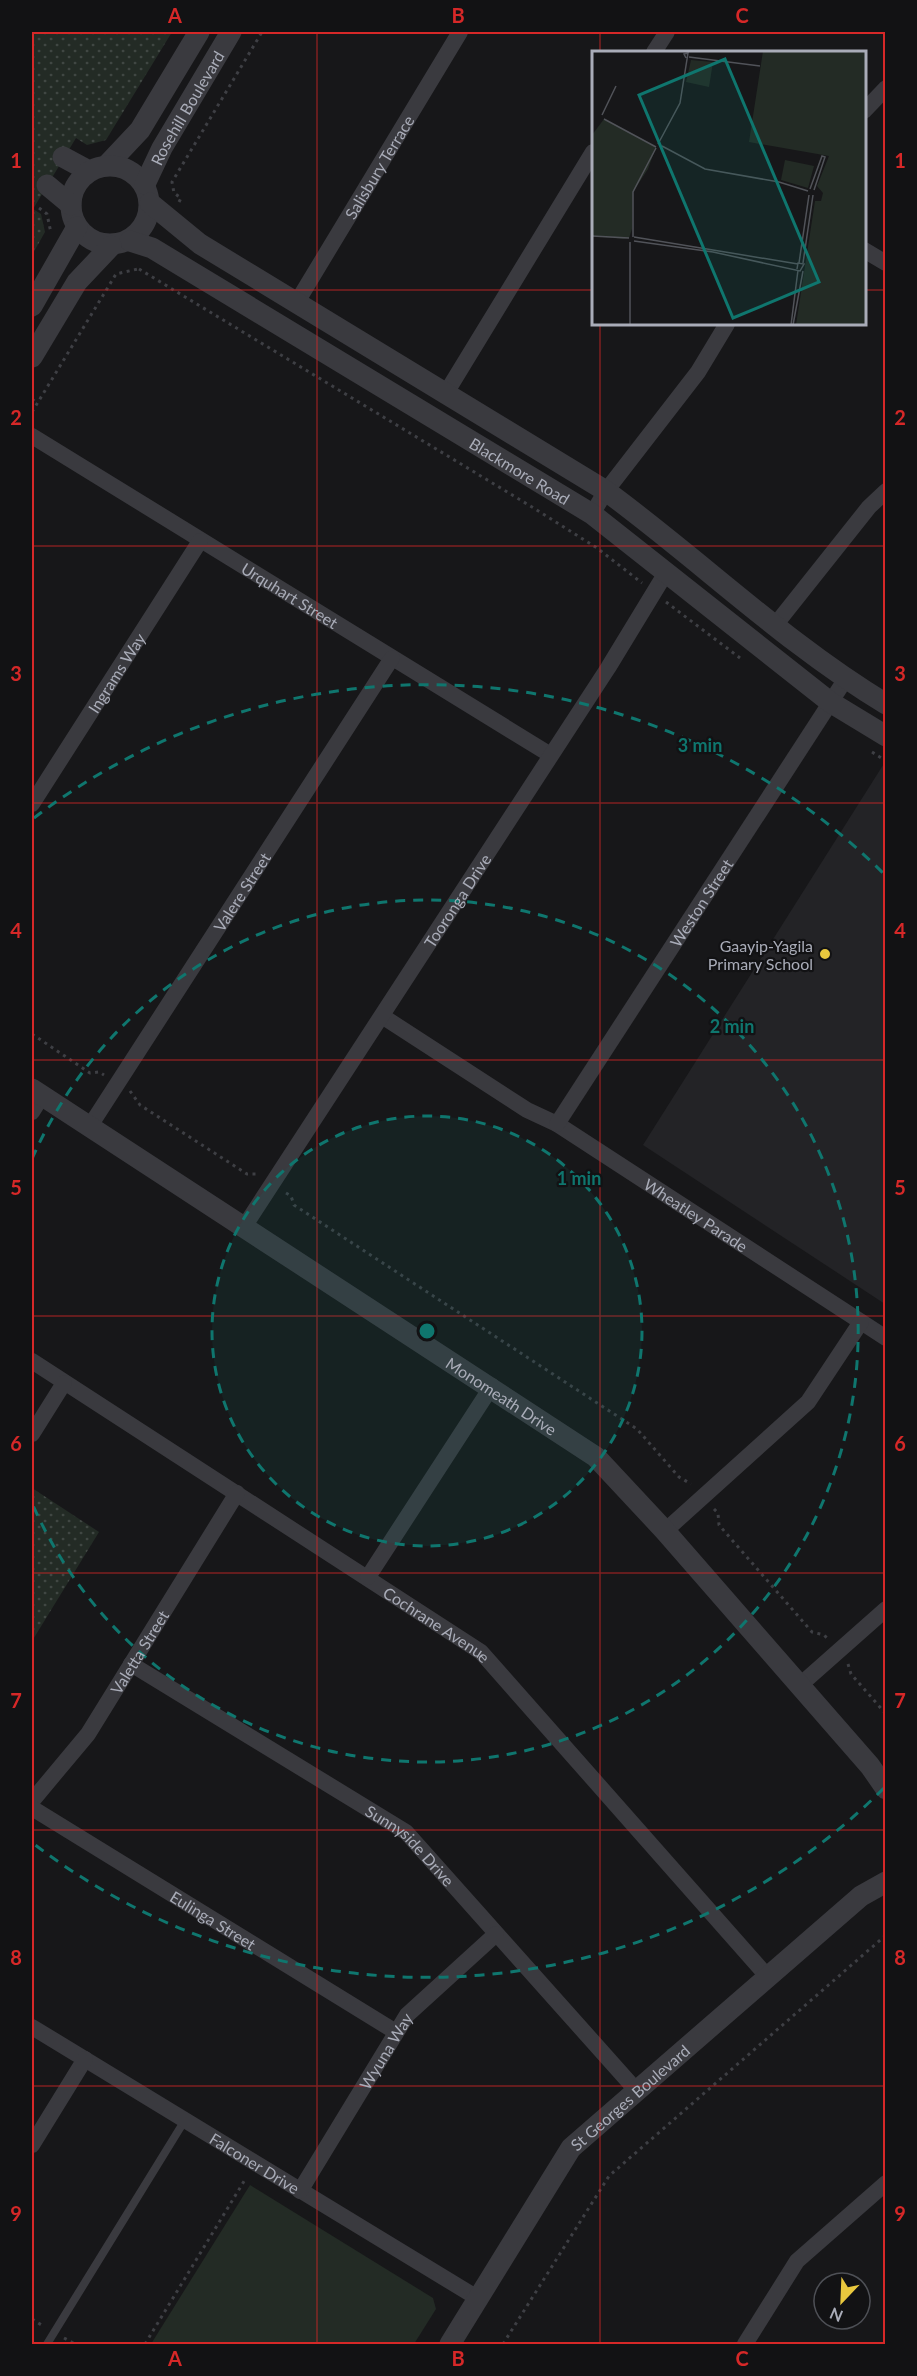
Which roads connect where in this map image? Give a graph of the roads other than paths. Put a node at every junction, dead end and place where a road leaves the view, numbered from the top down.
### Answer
1 (199, 32) edge
2 (231, 32) edge
3 (460, 32) edge
4 (667, 32) edge
5 (655, 51) edge
6 (885, 88) edge
7 (866, 109) edge
8 (592, 154) edge
9 (63, 157) dead end
10 (98, 167) junction
11 (47, 185) dead end
12 (147, 193) junction
13 (71, 205) junction
14 (77, 227) junction
15 (121, 243) junction
16 (866, 251) edge
17 (885, 263) edge
18 (297, 302) junction
19 (32, 306) edge
20 (726, 326) edge
21 (32, 357) edge
22 (446, 393) junction
23 (32, 436) edge
24 (606, 491) junction
25 (885, 491) edge
26 (592, 514) junction
27 (200, 541) junction
28 (666, 571) junction
29 (776, 624) junction
30 (392, 658) junction
31 (845, 680) junction
32 (830, 702) junction
33 (885, 704) edge
34 (885, 736) edge
35 (549, 754) junction
36 (32, 804) edge
37 (382, 1016) junction
38 (35, 1099) edge
39 (557, 1124) junction
40 (90, 1126) junction
41 (244, 1227) junction
42 (861, 1322) junction
43 (885, 1338) edge
44 (32, 1361) edge
45 (64, 1383) junction
46 (492, 1386) junction
47 (32, 1434) edge
48 (237, 1493) junction
49 (665, 1531) junction
50 (368, 1577) junction
51 (885, 1609) edge
52 (131, 1664) junction
53 (799, 1686) junction
54 (878, 1772) edge
55 (885, 1790) edge
56 (32, 1801) edge
57 (32, 1808) edge
58 (885, 1866) edge
59 (885, 1882) edge
60 (861, 1896) junction
61 (496, 1934) junction
62 (767, 1976) junction
63 (32, 2027) edge
64 (396, 2032) junction
65 (85, 2059) junction
66 (636, 2090) junction
67 (185, 2120) junction
68 (32, 2145) edge
69 (885, 2183) edge
70 (300, 2191) junction
71 (479, 2299) junction
72 (47, 2344) edge
73 (450, 2344) edge
74 (746, 2344) edge

1 - 10 street, Rosehill Boulevard
2 - 12 street, Rosehill Boulevard
3 - 18 street, Salisbury Terrace
4 - 5 street
6 - 7 street
8 - 22 street
9 - 10 street
10 - 12 street
10 - 13 street
11 - 13 street
12 - 15 street
12 - 18 street, Blackmore Road
13 - 14 street
14 - 15 street
14 - 19 street
15 - 21 street
15 - 26 street, Blackmore Road
16 - 17 street
18 - 22 street, Blackmore Road
20 - 24 street
22 - 24 street, Blackmore Road
23 - 27 street, Urquhart Street
24 - 26 street
24 - 29 street, Blackmore Road
25 - 29 street
26 - 28 street, Blackmore Road
27 - 30 street, Urquhart Street
27 - 36 street, Ingrams Way
28 - 32 street, Blackmore Road
28 - 35 street, Tooronga Drive
29 - 31 street, Blackmore Road
30 - 35 street, Urquhart Street
30 - 40 street, Valere Street
31 - 32 street, Weston Street
31 - 33 street, Blackmore Road
32 - 34 street, Blackmore Road
32 - 39 street, Weston Street
35 - 37 street, Tooronga Drive
37 - 39 street, Wheatley Parade
37 - 41 street, Tooronga Drive
38 - 40 street, Monomeath Drive
39 - 42 street, Wheatley Parade
40 - 41 street, Monomeath Drive
41 - 46 street, Monomeath Drive
42 - 43 street, Wheatley Parade
42 - 49 street
44 - 45 street, Cochrane Avenue
45 - 47 street
45 - 48 street, Cochrane Avenue
46 - 49 street, Monomeath Drive
46 - 50 street
48 - 50 street, Cochrane Avenue
48 - 52 street, Valetta Street
49 - 53 street, Monomeath Drive
50 - 62 street, Cochrane Avenue
51 - 53 street
52 - 56 street, Valetta Street
52 - 61 street, Sunnyside Drive
53 - 54 street, Monomeath Drive
54 - 55 street, Monomeath Drive
57 - 64 street, Eulinga Street
58 - 60 street, St Georges Boulevard
59 - 60 street, St Georges Boulevard
60 - 62 street, St Georges Boulevard
61 - 64 street, Wyuna Way
61 - 66 street, Sunnyside Drive
62 - 66 street, St Georges Boulevard
63 - 65 street, Falconer Drive
64 - 70 street, Wyuna Way
65 - 67 street, Falconer Drive
65 - 68 street
66 - 71 street, St Georges Boulevard
67 - 70 street, Falconer Drive
67 - 72 lane
69 - 74 street
70 - 71 street, Falconer Drive
71 - 73 street, St Georges Boulevard

